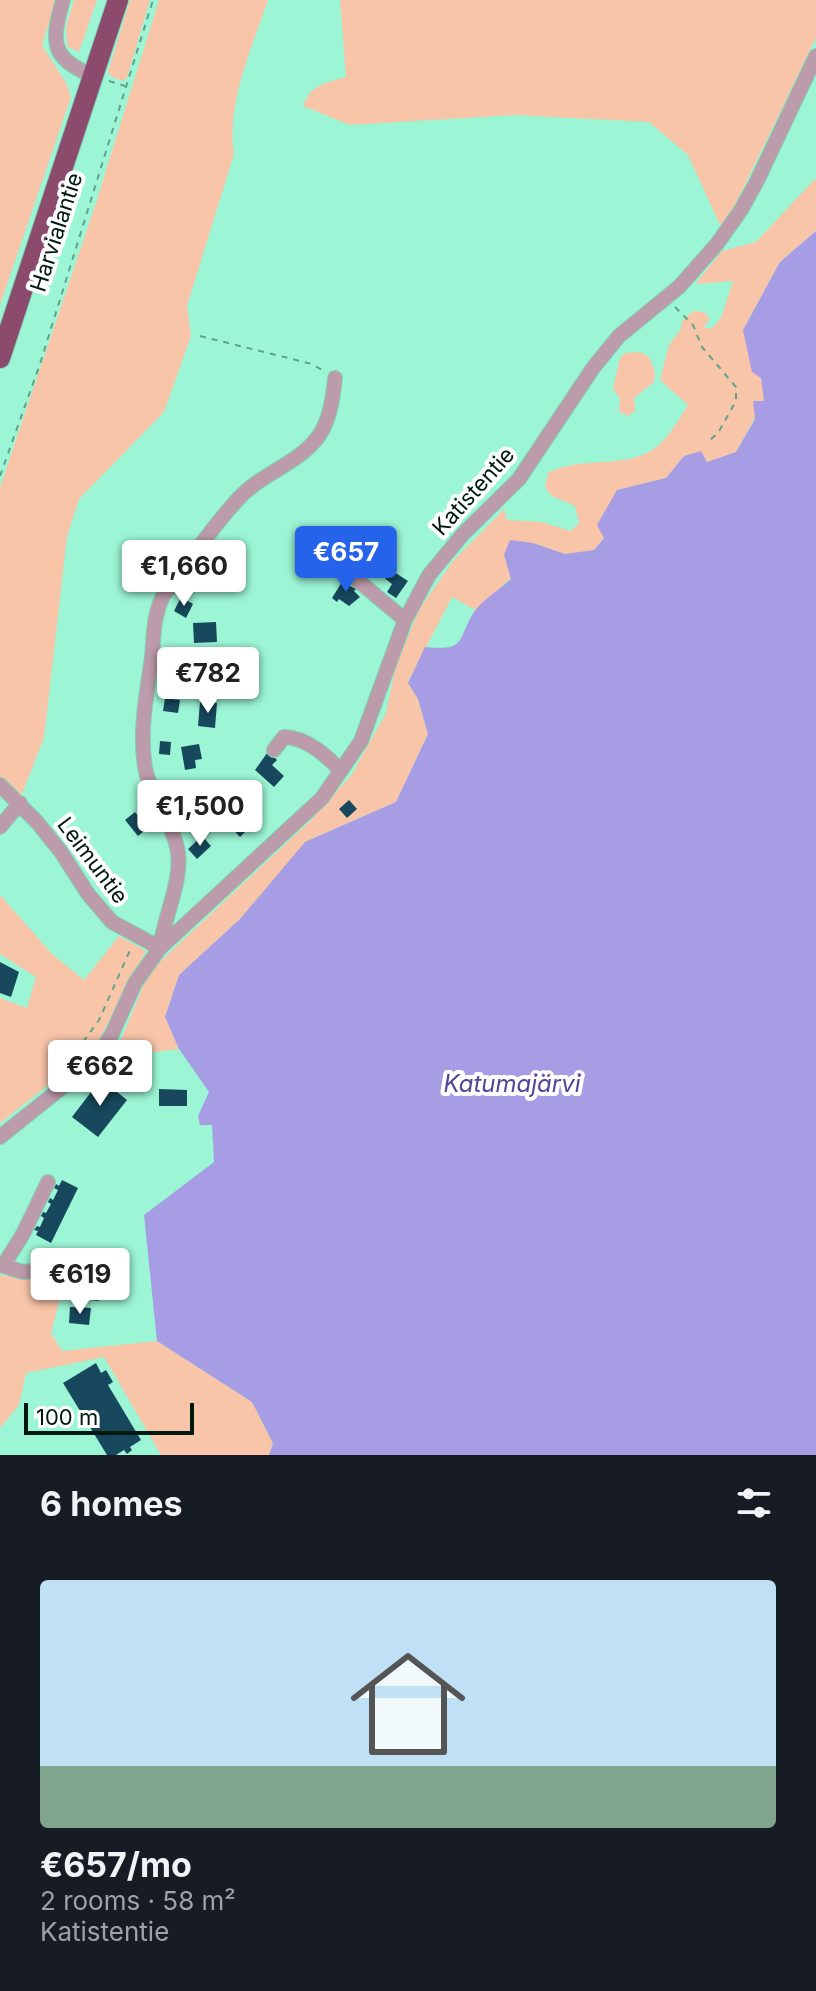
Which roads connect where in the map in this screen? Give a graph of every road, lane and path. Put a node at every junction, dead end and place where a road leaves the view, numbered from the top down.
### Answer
1 (63, 0) edge
2 (118, 0) edge
3 (153, 0) edge
4 (816, 56) edge
5 (93, 76) junction
6 (127, 86) junction
7 (666, 297) junction
8 (200, 336) dead end
9 (0, 358) edge
10 (335, 378) joint
11 (709, 441) dead end
12 (0, 476) edge
13 (349, 556) dead end
14 (405, 620) junction
15 (274, 750) dead end
16 (341, 771) junction
17 (0, 785) edge
18 (20, 803) junction
19 (0, 827) edge
20 (137, 936) junction
21 (160, 948) junction
22 (55, 1078) dead end
23 (0, 1137) edge
24 (48, 1182) dead end
25 (1, 1265) edge
26 (78, 1267) dead end

1 - 5 street
2 - 5 highway, Harvialantie
3 - 6 path, Harvialantie
4 - 7 street, Katistentie
5 - 6 path
5 - 9 highway, Harvialantie
6 - 12 path, Harvialantie
7 - 11 path
7 - 14 street, Katistentie
8 - 10 path
10 - 21 street, Katistentie
13 - 14 street
14 - 16 street, Katistentie
15 - 16 street
16 - 21 street, Katistentie
17 - 18 street, Leimuntie
18 - 19 street
18 - 20 street, Leimuntie
20 - 21 street, Leimuntie
20 - 22 path
21 - 23 street, Katistentie
24 - 25 street
25 - 26 street

